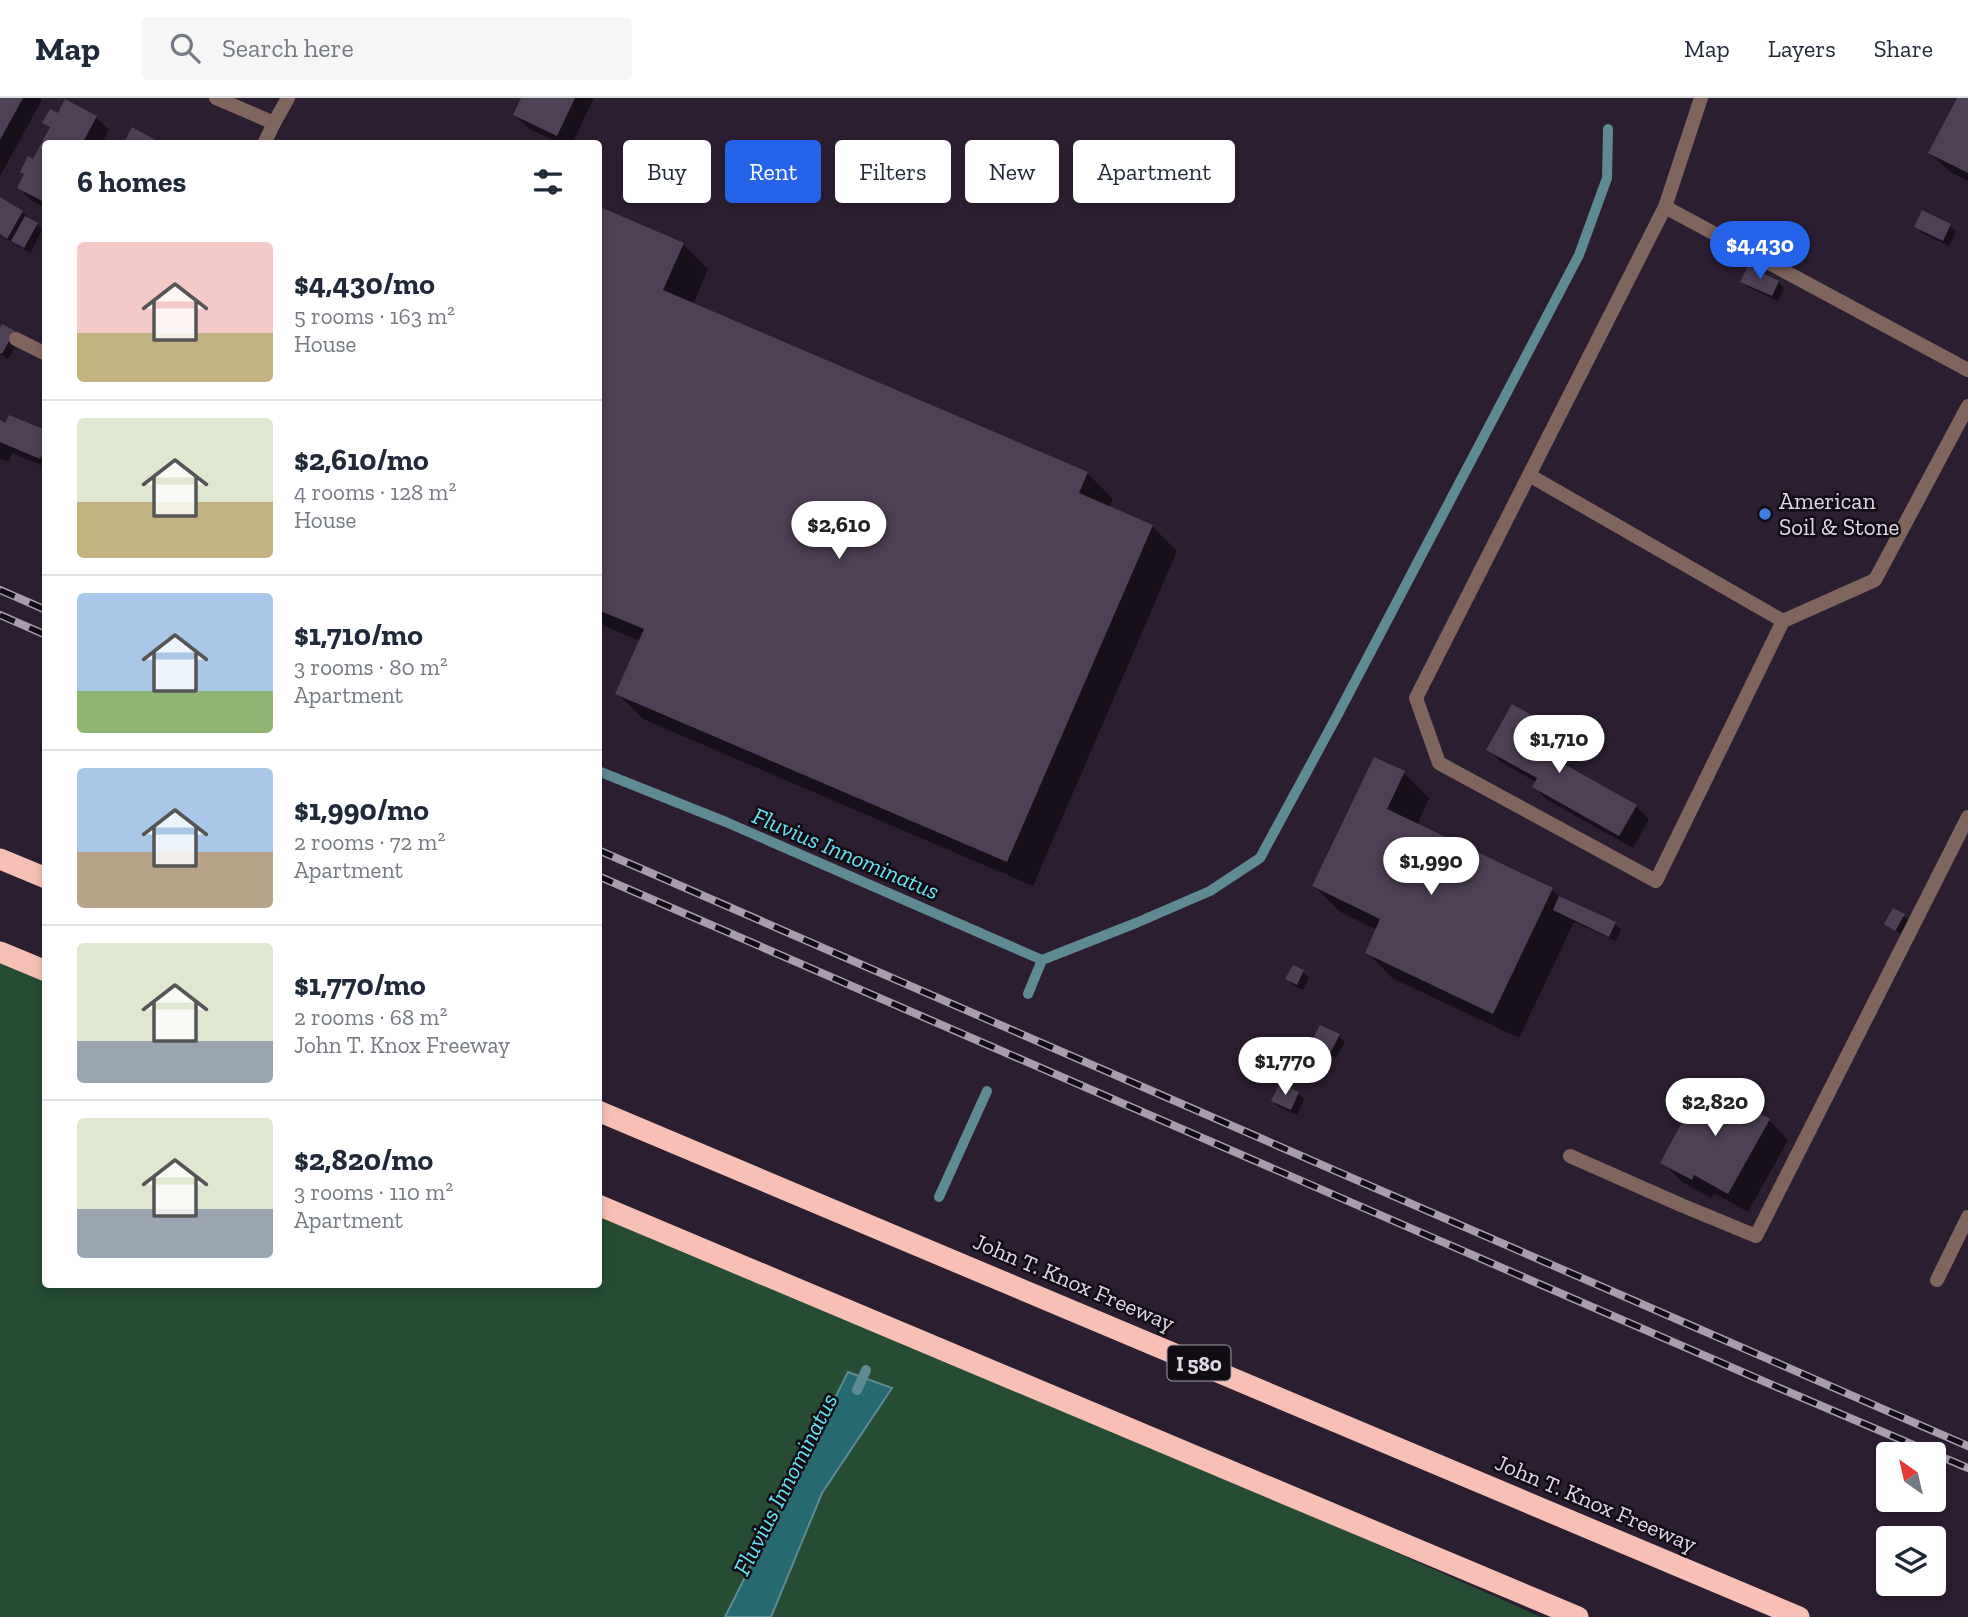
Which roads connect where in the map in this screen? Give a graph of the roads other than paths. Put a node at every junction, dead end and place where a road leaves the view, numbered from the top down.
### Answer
1 (216, 98) edge
2 (288, 98) edge
3 (1701, 98) edge
4 (274, 123) junction
5 (266, 140) edge
6 (1665, 207) junction
7 (16, 339) dead end
8 (42, 352) edge
9 (1968, 370) edge
10 (1968, 406) edge
11 (1529, 475) junction
12 (1783, 621) junction
13 (1968, 817) edge
14 (0, 859) edge
15 (42, 876) edge
16 (0, 952) edge
17 (42, 969) edge
18 (602, 1113) edge
19 (1570, 1156) dead end
20 (602, 1207) edge
21 (1968, 1217) edge
22 (1937, 1280) dead end
23 (1578, 1617) edge
24 (1799, 1617) edge

1 - 4 street
2 - 4 street
3 - 6 street
4 - 5 street
6 - 9 street
6 - 11 street
7 - 8 street
10 - 12 street
11 - 12 street
11 - 12 street
13 - 19 street
14 - 15 highway
16 - 17 highway
18 - 24 highway, John T. Knox Freeway / I 580
20 - 23 highway
21 - 22 street

